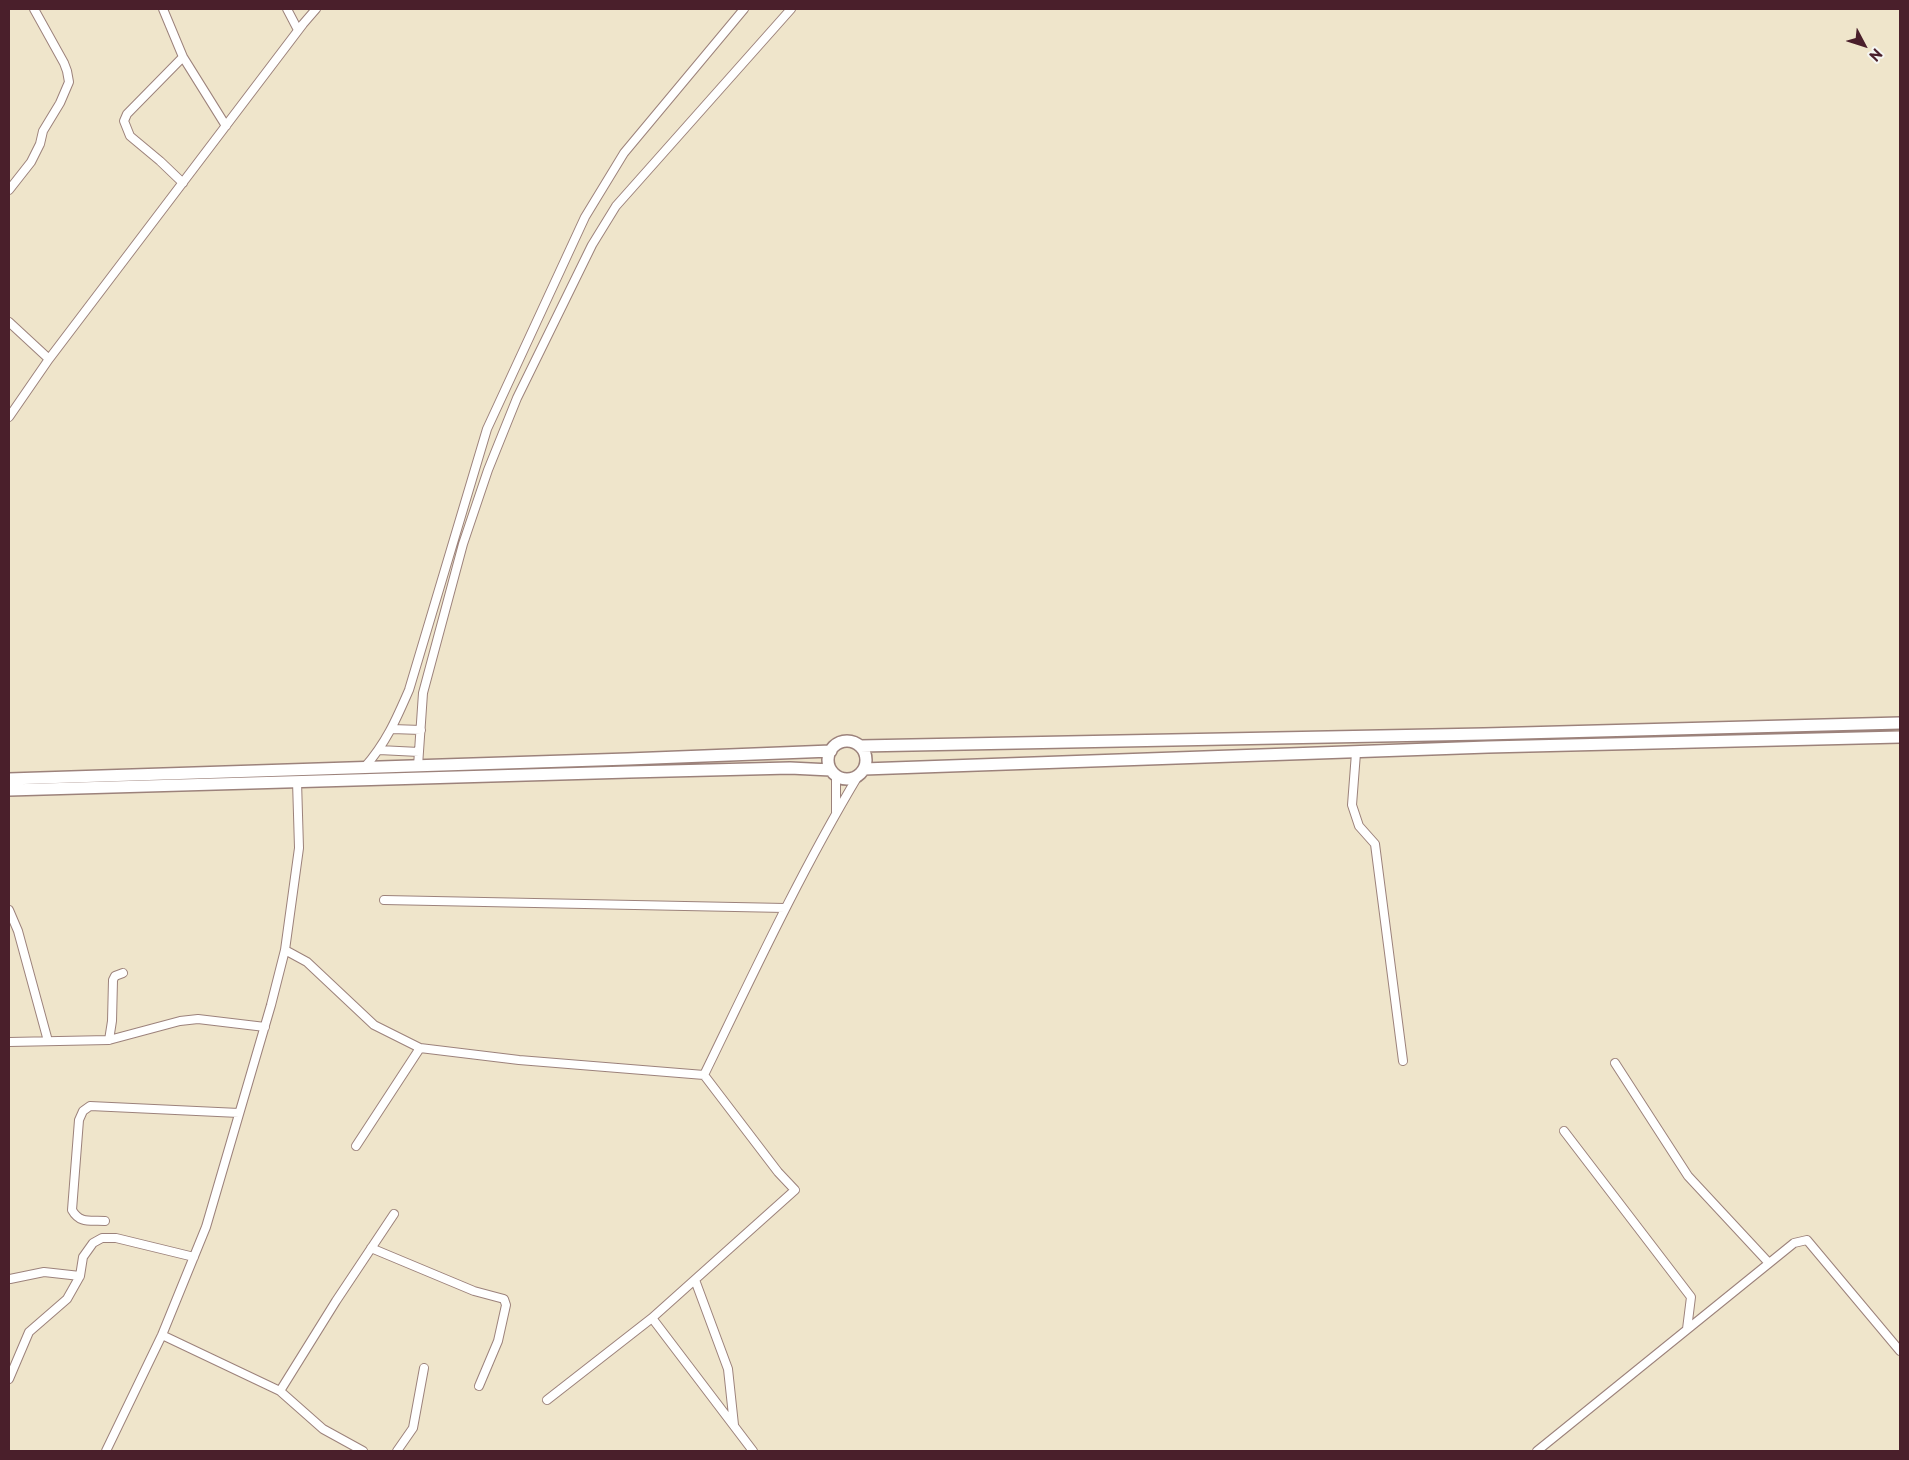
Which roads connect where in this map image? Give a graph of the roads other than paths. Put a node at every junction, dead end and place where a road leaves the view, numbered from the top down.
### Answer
1 (34, 9) edge
2 (163, 9) edge
3 (287, 9) edge
4 (316, 9) edge
5 (744, 9) edge
6 (791, 9) edge
7 (298, 30) junction
8 (183, 57) junction
9 (226, 126) junction
10 (183, 184) junction
11 (9, 190) edge
12 (9, 322) edge
13 (49, 359) junction
14 (9, 417) edge
15 (1900, 723) edge
16 (392, 728) junction
17 (421, 730) junction
18 (1900, 737) edge
19 (860, 746) junction
20 (379, 750) junction
21 (831, 751) junction
22 (419, 752) junction
23 (1356, 753) junction
24 (418, 766) junction
25 (364, 768) junction
26 (833, 772) junction
27 (861, 772) junction
28 (9, 779) edge
29 (297, 781) junction
30 (9, 790) edge
31 (836, 814) junction
32 (384, 900) dead end
33 (785, 908) junction
34 (9, 910) edge
35 (18, 931) junction
36 (9, 932) edge
37 (285, 950) junction
38 (123, 973) dead end
39 (264, 1027) junction
40 (109, 1040) junction
41 (48, 1041) junction
42 (9, 1042) edge
43 (420, 1048) junction
44 (1403, 1062) dead end
45 (1615, 1063) dead end
46 (704, 1075) junction
47 (238, 1113) junction
48 (1564, 1131) dead end
49 (356, 1146) dead end
50 (394, 1214) dead end
51 (105, 1221) dead end
52 (371, 1248) junction
53 (194, 1257) junction
54 (1768, 1262) junction
55 (80, 1276) junction
56 (10, 1279) dead end
57 (694, 1280) junction
58 (652, 1318) junction
59 (1687, 1329) junction
60 (162, 1334) junction
61 (1900, 1351) edge
62 (424, 1368) dead end
63 (9, 1379) edge
64 (479, 1386) dead end
65 (280, 1391) junction
66 (547, 1400) dead end
67 (734, 1427) junction
68 (106, 1451) edge
69 (363, 1451) edge
70 (397, 1451) edge
71 (752, 1451) edge
72 (1537, 1451) edge

1 - 11 street
2 - 8 street
3 - 7 street
4 - 7 street
5 - 16 street
6 - 17 street
7 - 9 street
8 - 9 street
8 - 10 street
9 - 10 street
10 - 13 street
12 - 13 street
13 - 14 street
15 - 19 street
16 - 17 street
16 - 20 street
17 - 22 street
18 - 23 street
19 - 21 street
19 - 27 street
20 - 22 street
20 - 25 street
21 - 24 street
21 - 26 street
22 - 24 street
23 - 27 street
23 - 44 street
24 - 25 street
25 - 28 street
26 - 27 street
26 - 29 street
26 - 31 street
27 - 31 street
29 - 30 street
29 - 37 street
31 - 33 street
32 - 33 street
33 - 46 street
34 - 35 street
35 - 36 street
35 - 41 street
37 - 39 street
37 - 43 street
38 - 40 street
39 - 40 street
39 - 47 street
40 - 41 street
41 - 42 street
43 - 46 street
43 - 49 street
45 - 54 street
46 - 57 street
47 - 51 street
47 - 53 street
48 - 59 street
50 - 52 street
52 - 64 street
52 - 65 street
53 - 55 street
53 - 60 street
54 - 59 street
54 - 61 street
55 - 56 street
55 - 63 street
57 - 58 street
57 - 67 street
58 - 66 street
58 - 67 street
59 - 72 street
60 - 65 street
60 - 68 street
62 - 70 street
65 - 69 street
67 - 71 street

